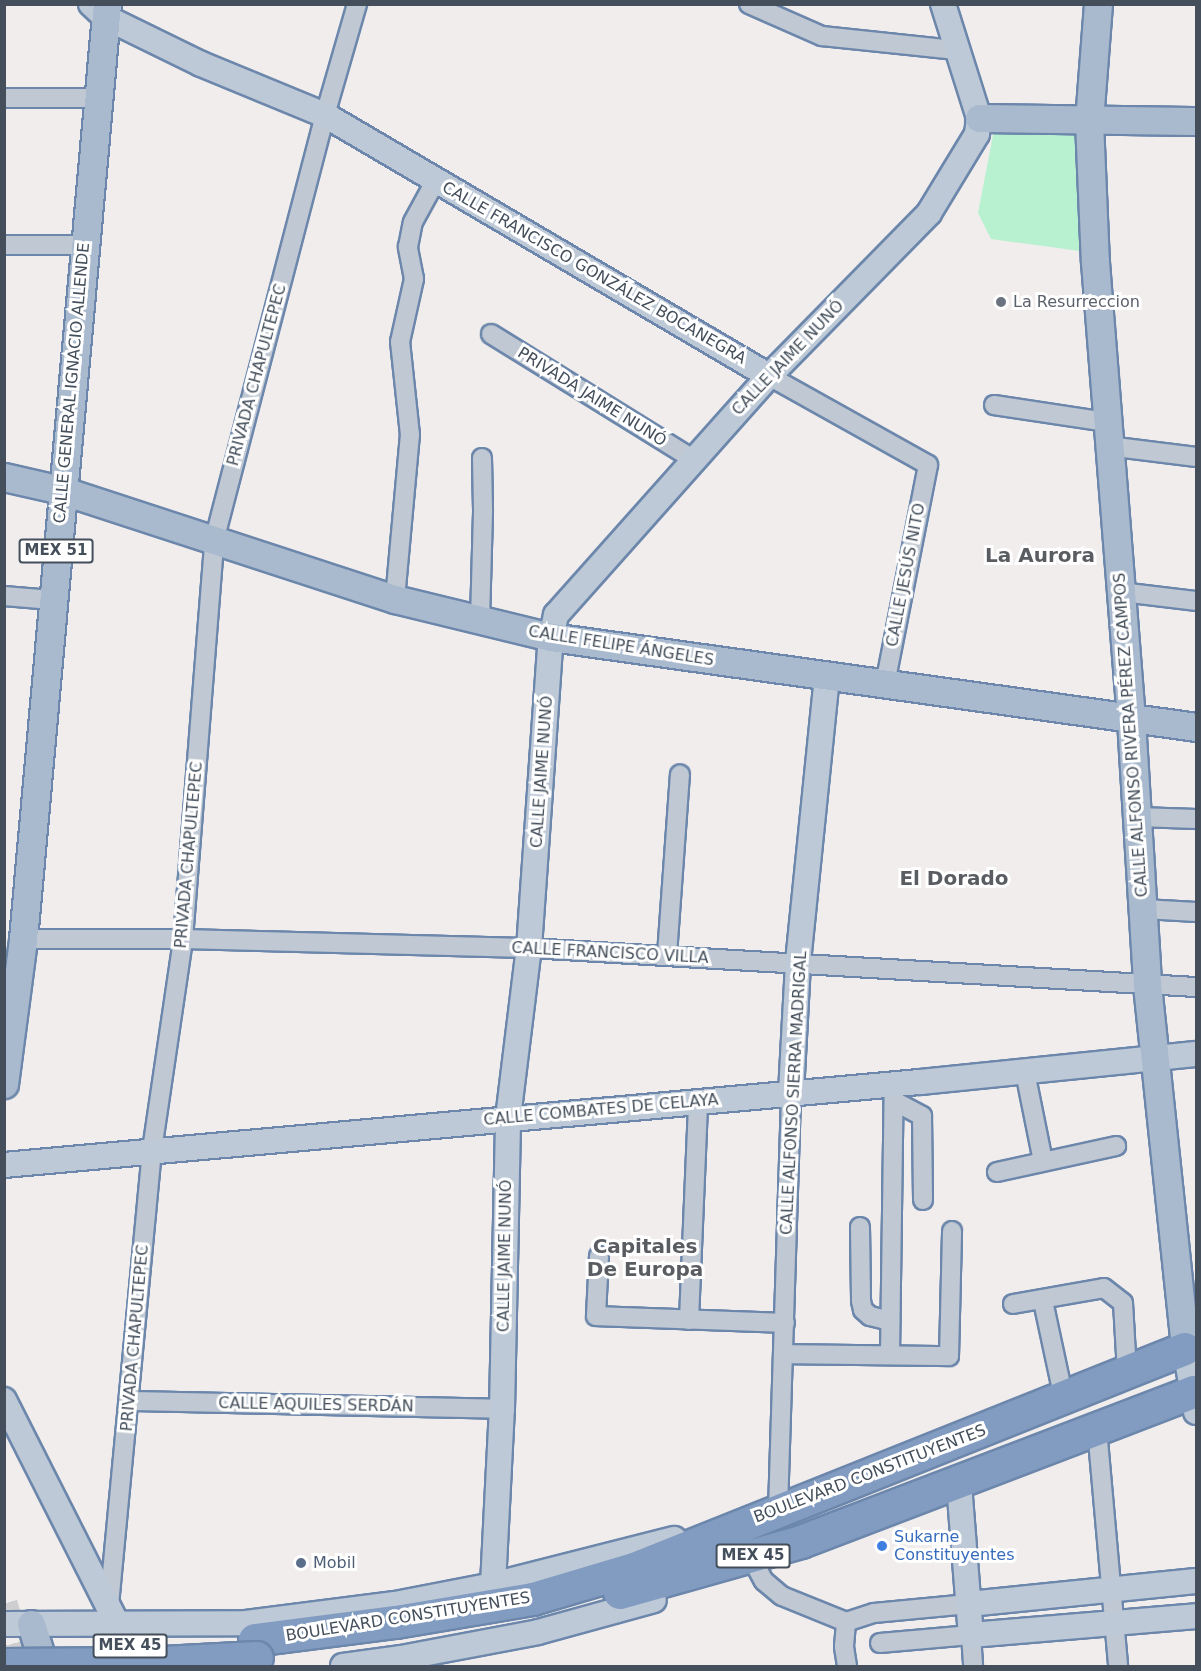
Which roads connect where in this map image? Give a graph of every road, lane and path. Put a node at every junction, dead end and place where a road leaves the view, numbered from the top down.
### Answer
1 (357, 4) edge
2 (749, 4) edge
3 (943, 4) edge
4 (1098, 4) edge
5 (101, 9) edge
6 (789, 13) edge
7 (956, 50) junction
8 (4, 98) edge
9 (99, 98) junction
10 (325, 115) junction
11 (980, 118) junction
12 (1089, 121) junction
13 (1197, 121) edge
14 (436, 180) junction
15 (4, 245) edge
16 (85, 245) junction
17 (491, 334) dead end
18 (769, 376) junction
19 (994, 405) dead end
20 (1107, 434) junction
21 (1197, 456) edge
22 (482, 458) dead end
23 (694, 460) junction
24 (928, 465) joint
25 (4, 477) edge
26 (61, 490) junction
27 (214, 541) junction
28 (1121, 592) junction
29 (4, 596) edge
30 (395, 599) junction
31 (52, 600) junction
32 (1197, 601) edge
33 (480, 620) junction
34 (551, 637) junction
35 (827, 677) junction
36 (885, 685) junction
37 (1131, 720) junction
38 (1197, 727) edge
39 (680, 774) dead end
40 (1138, 817) junction
41 (1197, 819) edge
42 (1144, 909) junction
43 (1197, 912) edge
44 (23, 939) junction
45 (183, 939) junction
46 (530, 948) junction
47 (667, 955) junction
48 (798, 963) junction
49 (1147, 985) junction
50 (1197, 987) edge
51 (1197, 1054) edge
52 (1154, 1058) junction
53 (1025, 1072) junction
54 (4, 1084) edge
55 (791, 1093) junction
56 (894, 1093) junction
57 (698, 1101) junction
58 (508, 1118) junction
59 (1116, 1146) dead end
60 (152, 1150) junction
61 (1043, 1161) junction
62 (4, 1165) edge
63 (997, 1172) dead end
64 (923, 1200) dead end
65 (860, 1227) dead end
66 (952, 1232) dead end
67 (599, 1256) dead end
68 (1043, 1301) junction
69 (1013, 1305) dead end
70 (689, 1320) junction
71 (890, 1321) junction
72 (785, 1323) junction
73 (1191, 1346) edge
74 (784, 1354) junction
75 (890, 1355) junction
76 (1127, 1372) junction
77 (1195, 1398) edge
78 (1064, 1399) junction
79 (4, 1400) edge
80 (130, 1401) junction
81 (502, 1409) junction
82 (1097, 1429) junction
83 (959, 1484) junction
84 (778, 1510) junction
85 (752, 1561) junction
86 (1197, 1581) edge
87 (493, 1585) junction
88 (1112, 1590) junction
89 (969, 1604) junction
90 (113, 1615) junction
91 (1197, 1616) edge
92 (846, 1622) junction
93 (1114, 1622) junction
94 (4, 1624) edge
95 (31, 1624) junction
96 (397, 1632) junction
97 (971, 1635) junction
98 (880, 1643) dead end
99 (4, 1645) edge
100 (4, 1665) edge
101 (44, 1666) edge
102 (148, 1666) edge
103 (343, 1666) edge
104 (847, 1666) edge
105 (973, 1666) edge
106 (1118, 1666) edge

1 - 10 street, PRIVADA CHAPULTEPEC
2 - 6 street
3 - 7 main road
4 - 12 main road, CALLE ALFONSO RIVERA PÉREZ CAMPOS
5 - 9 main road, CALLE GENERAL IGNACIO ALLENDE / MEX 51
5 - 10 main road, CALLE FRANCISCO GONZÁLEZ BOCANEGRA
6 - 7 street
7 - 11 main road
8 - 9 street
9 - 16 main road, CALLE GENERAL IGNACIO ALLENDE / MEX 51
10 - 14 main road, CALLE FRANCISCO GONZÁLEZ BOCANEGRA
10 - 27 street, PRIVADA CHAPULTEPEC
11 - 12 main road
11 - 18 main road, CALLE JAIME NUNÓ
12 - 13 main road
12 - 20 main road, CALLE ALFONSO RIVERA PÉREZ CAMPOS
14 - 18 main road, CALLE FRANCISCO GONZÁLEZ BOCANEGRA
14 - 30 street
15 - 16 street
16 - 26 main road, CALLE GENERAL IGNACIO ALLENDE / MEX 51
17 - 23 street, PRIVADA JAIME NUNÓ
18 - 23 main road, CALLE JAIME NUNÓ
18 - 24 street, CALLE FRANCISCO GONZÁLEZ BOCANEGRA
19 - 20 street
20 - 21 street
20 - 28 main road, CALLE ALFONSO RIVERA PÉREZ CAMPOS
22 - 33 street
23 - 34 main road, CALLE JAIME NUNÓ
24 - 36 street, CALLE JESÚS NITO
25 - 26 main road, CALLE FELIPE ÁNGELES
26 - 27 main road, CALLE FELIPE ÁNGELES
26 - 31 main road, CALLE GENERAL IGNACIO ALLENDE / MEX 51
27 - 30 main road, CALLE FELIPE ÁNGELES
27 - 45 street, PRIVADA CHAPULTEPEC
28 - 32 street
28 - 37 main road, CALLE ALFONSO RIVERA PÉREZ CAMPOS
29 - 31 street
30 - 33 main road, CALLE FELIPE ÁNGELES
31 - 44 main road, CALLE GENERAL IGNACIO ALLENDE / MEX 51
33 - 34 main road, CALLE FELIPE ÁNGELES
34 - 35 main road, CALLE FELIPE ÁNGELES
34 - 46 main road, CALLE JAIME NUNÓ
35 - 36 main road, CALLE FELIPE ÁNGELES
35 - 48 main road, CALLE ALFONSO SIERRA MADRIGAL
36 - 37 main road, CALLE FELIPE ÁNGELES
37 - 38 main road, CALLE FELIPE ÁNGELES
37 - 40 main road, CALLE ALFONSO RIVERA PÉREZ CAMPOS
39 - 47 street
40 - 41 street
40 - 42 main road, CALLE ALFONSO RIVERA PÉREZ CAMPOS
42 - 43 street
42 - 49 main road, CALLE ALFONSO RIVERA PÉREZ CAMPOS
44 - 45 street, CALLE FRANCISCO VILLA
44 - 54 main road, CALLE GENERAL IGNACIO ALLENDE / MEX 51
45 - 46 street, CALLE FRANCISCO VILLA
45 - 60 street, PRIVADA CHAPULTEPEC
46 - 47 street, CALLE FRANCISCO VILLA
46 - 58 main road, CALLE JAIME NUNÓ
47 - 48 street, CALLE FRANCISCO VILLA
48 - 49 street, CALLE FRANCISCO VILLA
48 - 55 main road, CALLE ALFONSO SIERRA MADRIGAL
49 - 50 street, CALLE FRANCISCO VILLA
49 - 52 main road, CALLE ALFONSO RIVERA PÉREZ CAMPOS
51 - 52 main road, CALLE COMBATES DE CELAYA
52 - 53 main road, CALLE COMBATES DE CELAYA
52 - 73 main road, CALLE ALFONSO RIVERA PÉREZ CAMPOS
53 - 56 main road, CALLE COMBATES DE CELAYA
53 - 61 street
55 - 56 main road, CALLE COMBATES DE CELAYA
55 - 57 main road, CALLE COMBATES DE CELAYA
55 - 72 street, CALLE ALFONSO SIERRA MADRIGAL
56 - 64 street
56 - 71 street
57 - 58 main road, CALLE COMBATES DE CELAYA
57 - 70 street
58 - 60 main road, CALLE COMBATES DE CELAYA
58 - 81 main road, CALLE JAIME NUNÓ
59 - 61 street
60 - 62 main road, CALLE COMBATES DE CELAYA
60 - 80 street, PRIVADA CHAPULTEPEC
61 - 63 street
65 - 71 street
66 - 75 street
67 - 70 street
68 - 69 street
68 - 76 street
68 - 78 street
70 - 72 street
71 - 75 street
72 - 74 street, CALLE ALFONSO SIERRA MADRIGAL
73 - 76 highway, BOULEVARD CONSTITUYENTES / MEX 45
73 - 77 main road
74 - 75 street
74 - 84 street, CALLE ALFONSO SIERRA MADRIGAL
76 - 78 highway, BOULEVARD CONSTITUYENTES / MEX 45
77 - 82 highway, BOULEVARD CONSTITUYENTES / MEX 45
78 - 84 highway, BOULEVARD CONSTITUYENTES / MEX 45
79 - 90 main road
80 - 81 street, CALLE AQUILES SERDÁN
80 - 90 street, PRIVADA CHAPULTEPEC
81 - 87 main road, CALLE JAIME NUNÓ
82 - 83 highway, BOULEVARD CONSTITUYENTES / MEX 45
82 - 88 street
83 - 85 highway, BOULEVARD CONSTITUYENTES / MEX 45
83 - 89 main road
84 - 87 main road
84 - 96 highway, BOULEVARD CONSTITUYENTES / MEX 45
85 - 92 street
85 - 96 highway, BOULEVARD CONSTITUYENTES / MEX 45
85 - 103 main road
86 - 88 main road
87 - 90 main road
88 - 89 main road
88 - 93 street
89 - 92 street
89 - 97 main road
90 - 95 main road
90 - 102 main road
91 - 93 main road
92 - 104 street
93 - 97 main road
93 - 106 street
94 - 95 main road
95 - 101 main road
96 - 99 highway, BOULEVARD CONSTITUYENTES / MEX 45
96 - 100 highway, BOULEVARD CONSTITUYENTES / MEX 45, bridge
97 - 98 street
97 - 105 street

